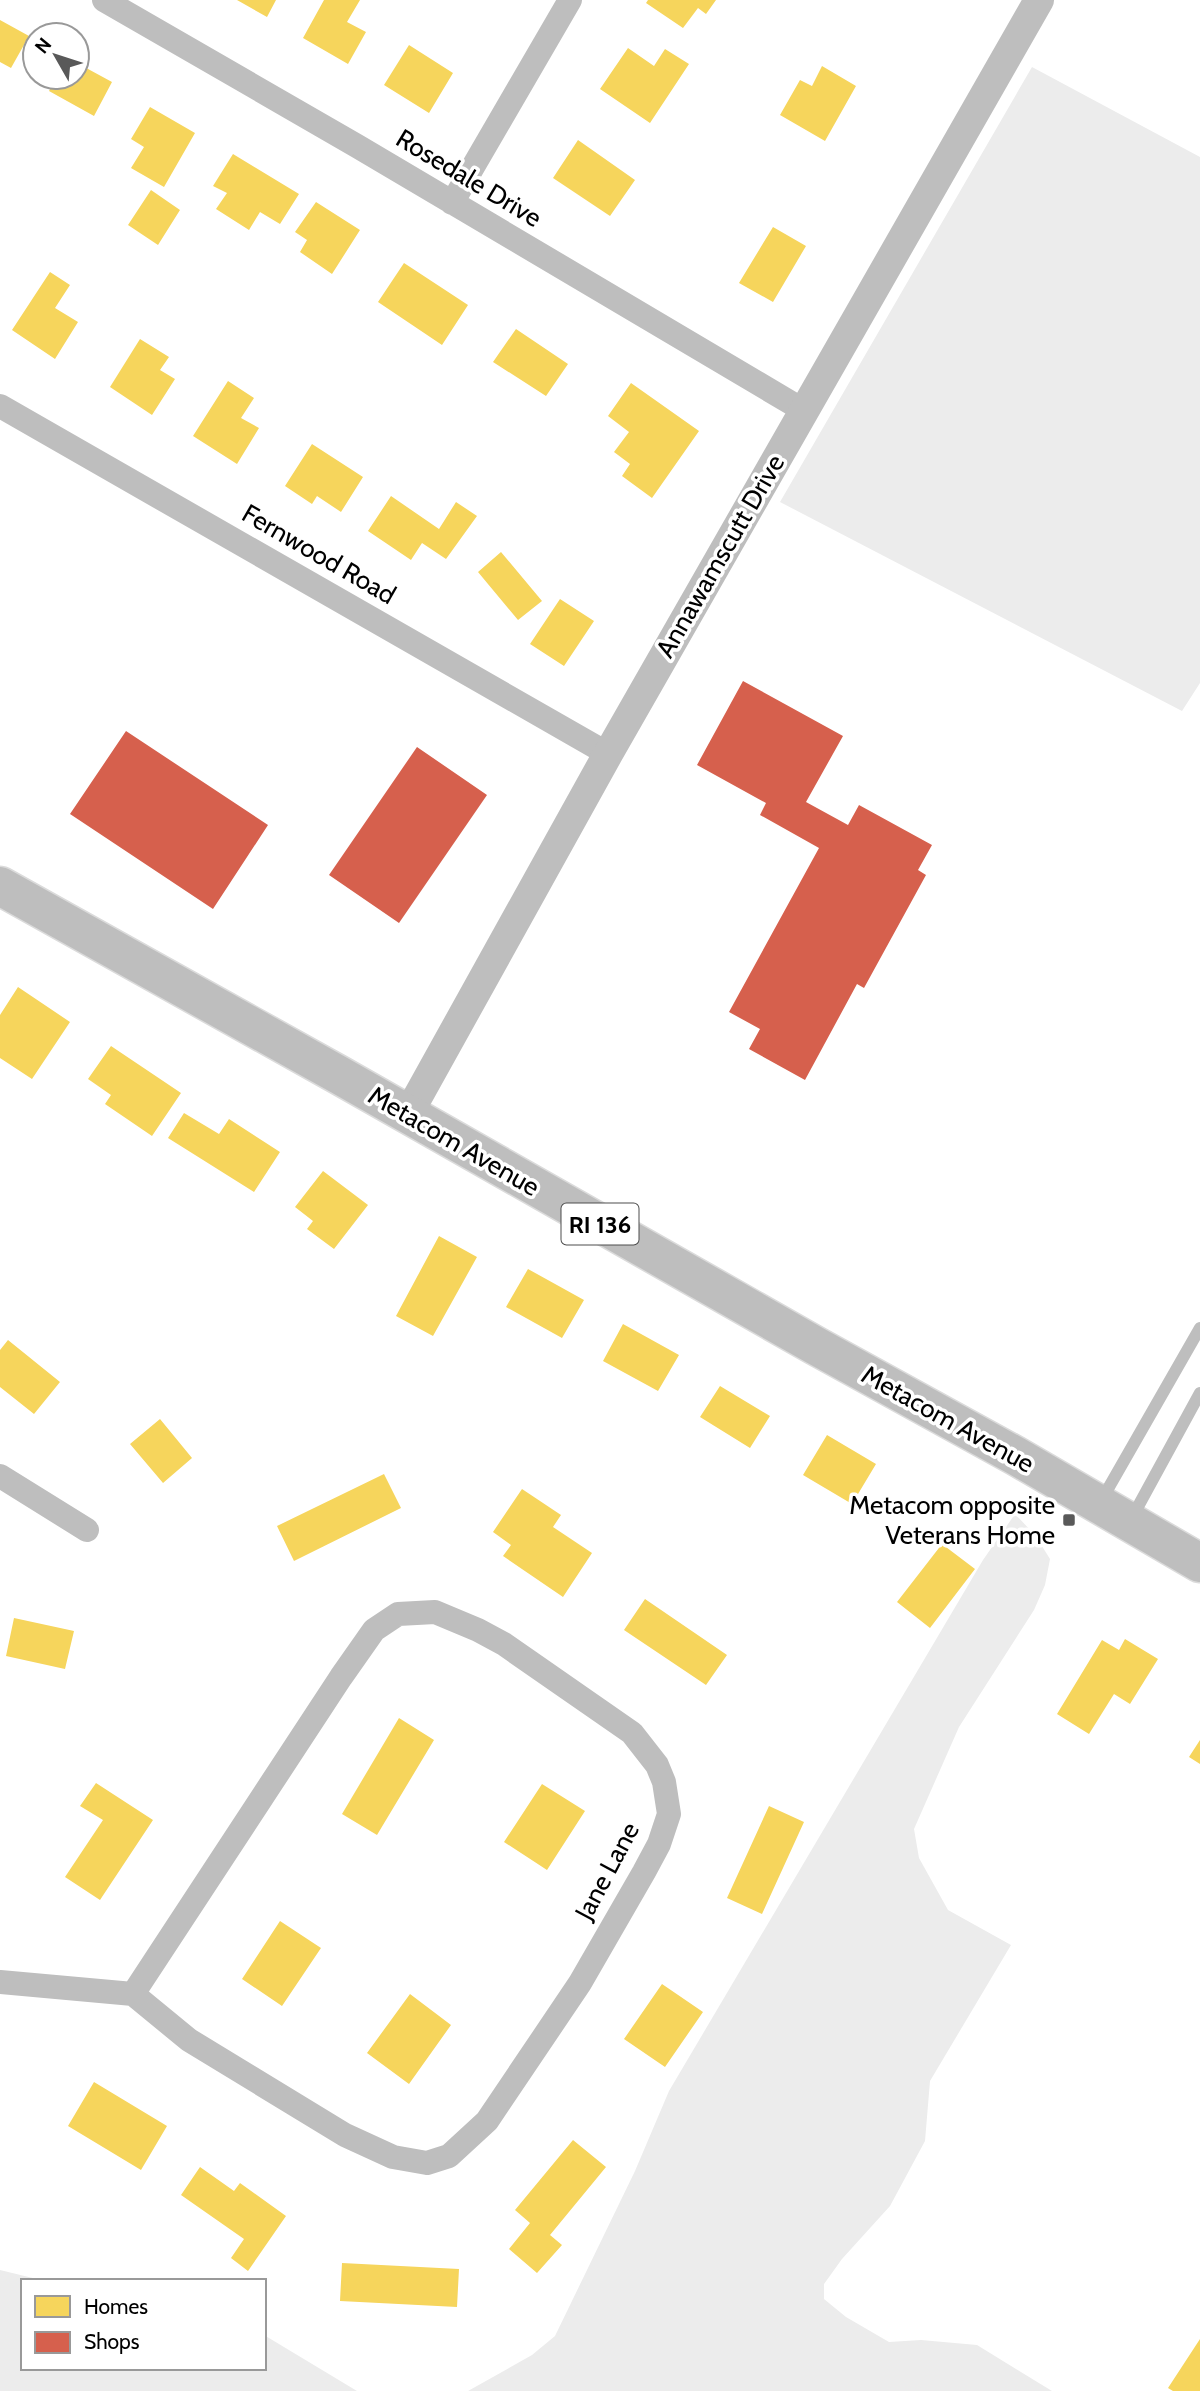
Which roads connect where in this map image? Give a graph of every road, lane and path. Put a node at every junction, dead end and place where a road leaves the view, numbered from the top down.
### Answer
1 (104, 0) edge
2 (570, 0) edge
3 (1039, 0) edge
4 (452, 203) junction
5 (0, 406) edge
6 (803, 410) junction
7 (608, 754) junction
8 (0, 886) edge
9 (407, 1116) junction
10 (1200, 1328) edge
11 (1200, 1393) edge
12 (0, 1476) edge
13 (1099, 1505) junction
14 (1134, 1526) junction
15 (87, 1530) dead end
16 (1200, 1563) edge
17 (0, 1982) edge
18 (133, 1994) junction

1 - 4 street, Rosedale Drive
2 - 4 street
3 - 6 street, Annawamscutt Drive
4 - 6 street, Rosedale Drive
5 - 7 street, Fernwood Road
6 - 7 street, Annawamscutt Drive
7 - 9 street, Annawamscutt Drive
8 - 9 main road, Metacom Avenue / RI 136
9 - 13 main road, Metacom Avenue / RI 136
10 - 13 lane
11 - 14 lane
12 - 15 street
13 - 14 main road, Metacom Avenue / RI 136
14 - 16 main road, Metacom Avenue / RI 136
17 - 18 street
18 - 18 street, Jane Lane

